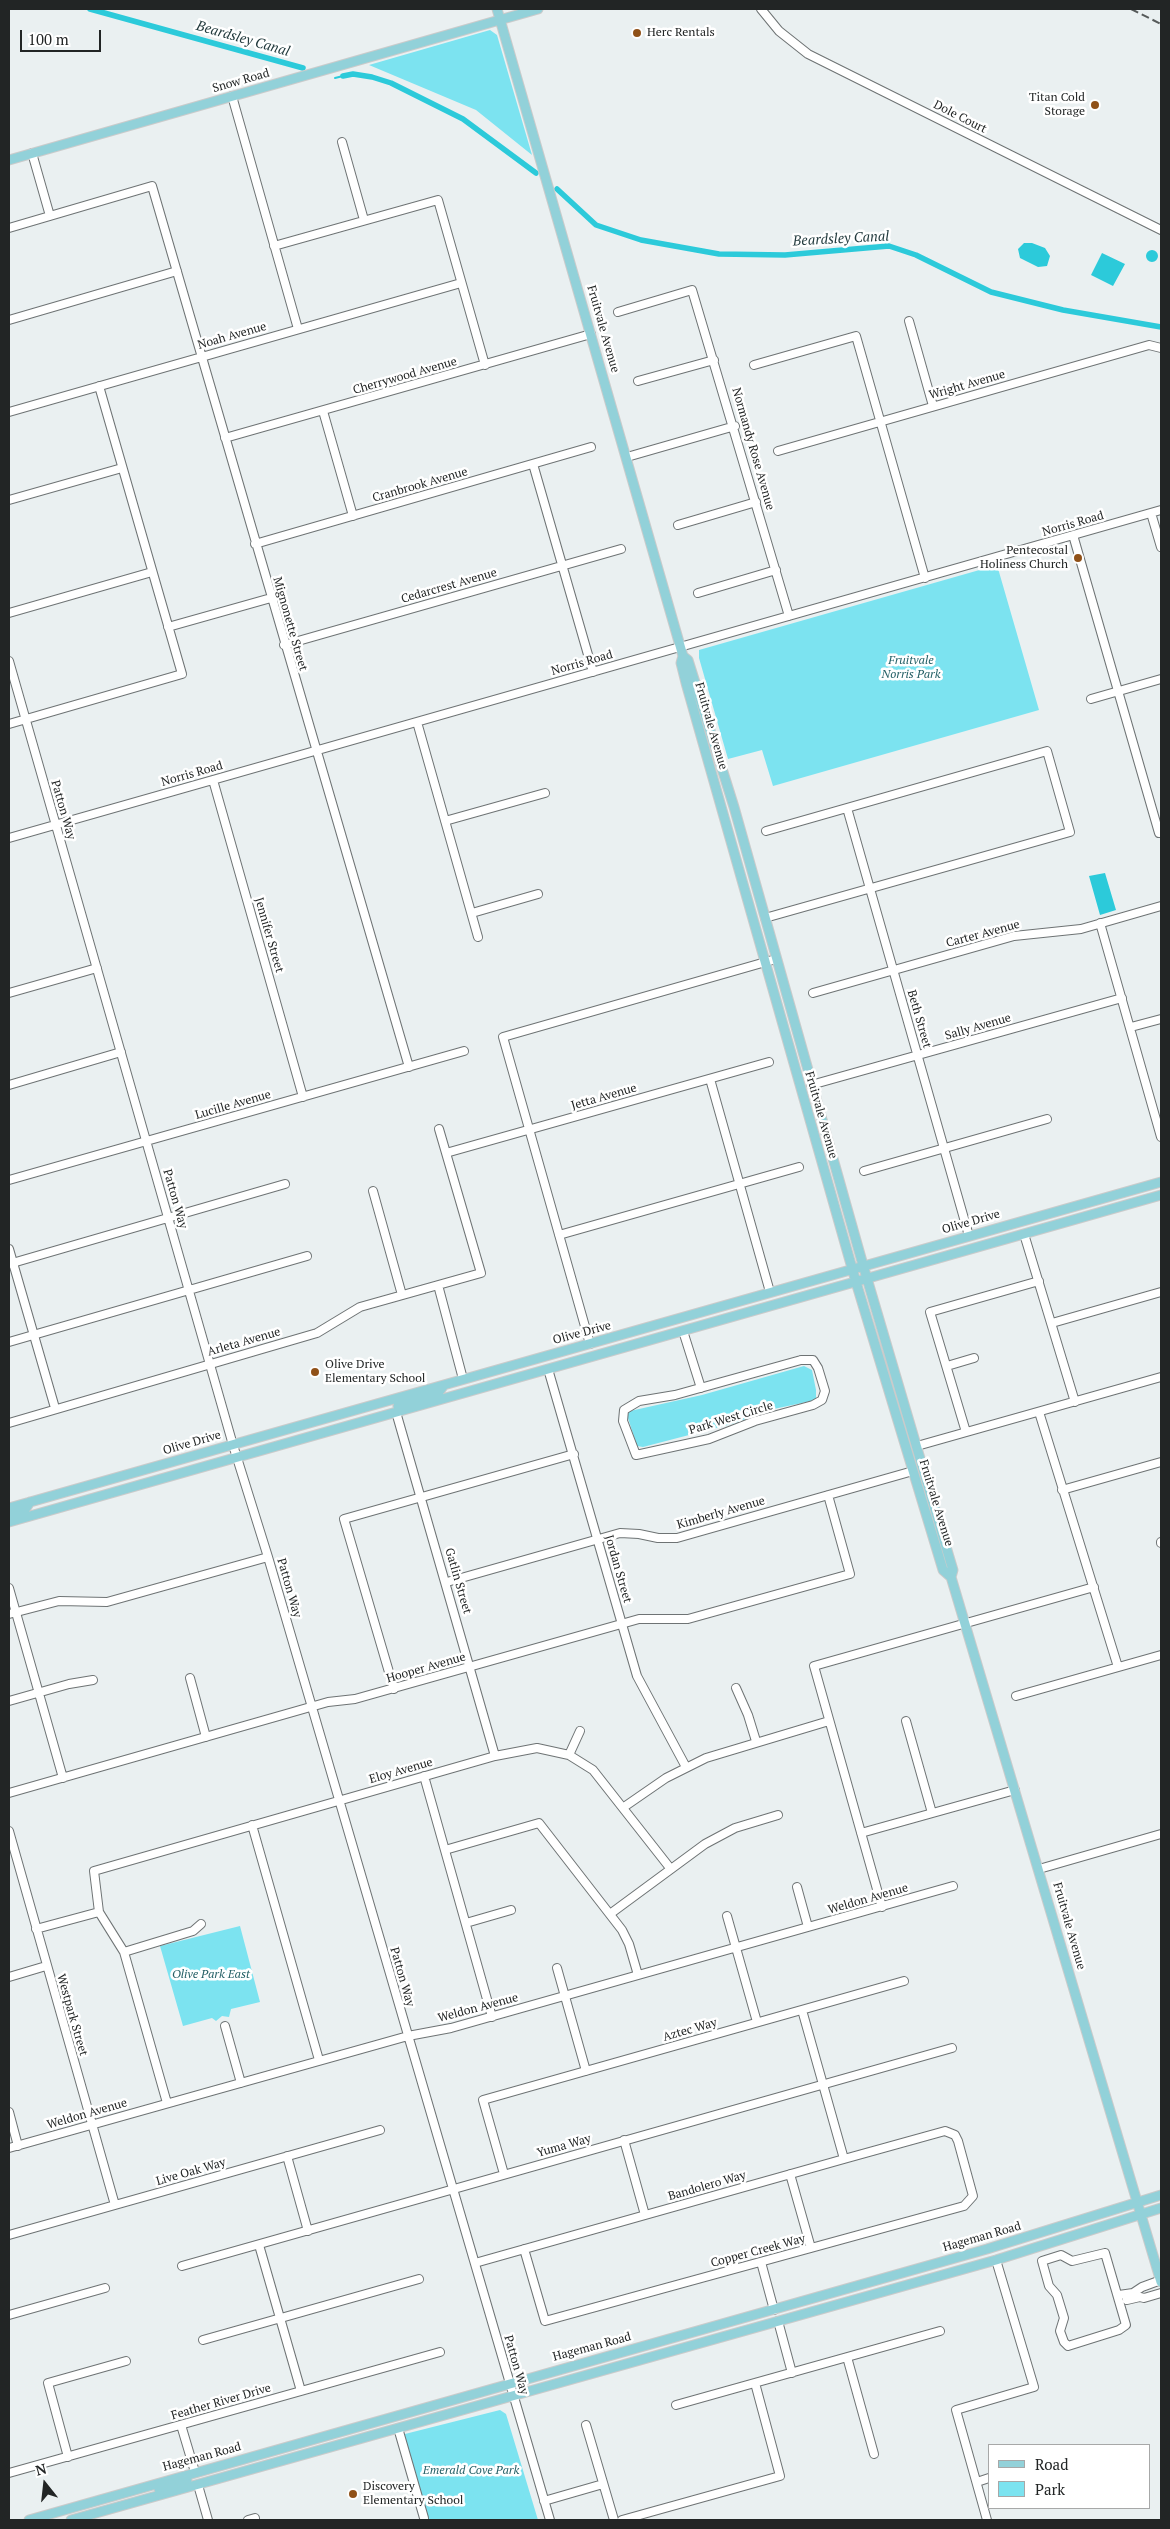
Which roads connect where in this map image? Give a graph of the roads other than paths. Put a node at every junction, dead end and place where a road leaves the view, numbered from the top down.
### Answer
1 (497, 9) edge
2 (538, 9) edge
3 (761, 9) edge
4 (500, 19) junction
5 (232, 96) junction
6 (342, 142) dead end
7 (32, 153) junction
8 (9, 160) edge
9 (50, 216) junction
10 (364, 220) junction
11 (9, 228) edge
12 (1161, 230) edge
13 (274, 246) junction
14 (177, 271) junction
15 (461, 282) junction
16 (618, 312) dead end
17 (9, 320) edge
18 (909, 321) dead end
19 (298, 329) junction
20 (591, 334) junction
21 (1161, 348) edge
22 (201, 356) junction
23 (714, 360) junction
24 (485, 365) junction
25 (754, 365) dead end
26 (638, 381) dead end
27 (99, 386) junction
28 (933, 406) junction
29 (323, 411) junction
30 (9, 412) edge
31 (880, 421) junction
32 (735, 426) junction
33 (225, 438) junction
34 (591, 447) dead end
35 (778, 450) dead end
36 (627, 457) junction
37 (533, 464) junction
38 (122, 468) junction
39 (9, 500) edge
40 (756, 502) junction
41 (1161, 510) edge
42 (1151, 513) junction
43 (353, 516) junction
44 (678, 525) dead end
45 (1073, 535) junction
46 (255, 544) junction
47 (1161, 547) edge
48 (620, 549) dead end
49 (562, 566) junction
50 (776, 570) junction
51 (152, 572) junction
52 (925, 578) junction
53 (698, 593) dead end
54 (271, 598) junction
55 (9, 613) edge
56 (789, 616) junction
57 (168, 627) junction
58 (284, 645) junction
59 (682, 651) junction
60 (9, 661) edge
61 (593, 672) junction
62 (1161, 679) edge
63 (1118, 692) junction
64 (1091, 699) dead end
65 (26, 719) junction
66 (417, 722) junction
67 (9, 724) edge
68 (318, 750) junction
69 (213, 780) junction
70 (725, 780) junction
71 (714, 783) junction
72 (545, 793) dead end
73 (847, 808) junction
74 (445, 821) junction
75 (56, 824) junction
76 (766, 831) dead end
77 (1160, 833) edge
78 (9, 838) edge
79 (870, 889) junction
80 (538, 894) dead end
81 (1161, 906) edge
82 (472, 913) junction
83 (764, 918) junction
84 (1100, 923) junction
85 (478, 937) dead end
86 (776, 959) junction
87 (765, 962) junction
88 (97, 968) junction
89 (894, 970) junction
90 (9, 993) edge
91 (813, 993) dead end
92 (1122, 998) junction
93 (1161, 1019) edge
94 (1130, 1027) junction
95 (464, 1051) dead end
96 (121, 1052) junction
97 (918, 1056) junction
98 (769, 1062) dead end
99 (409, 1067) junction
100 (710, 1079) junction
101 (9, 1084) edge
102 (811, 1085) junction
103 (303, 1097) junction
104 (1047, 1119) dead end
105 (440, 1129) dead end
106 (529, 1130) junction
107 (1161, 1136) edge
108 (147, 1141) junction
109 (945, 1148) junction
110 (446, 1153) junction
111 (799, 1167) dead end
112 (864, 1171) dead end
113 (9, 1180) edge
114 (1161, 1182) edge
115 (285, 1184) dead end
116 (740, 1184) junction
117 (372, 1191) dead end
118 (1161, 1195) edge
119 (169, 1218) junction
120 (1024, 1234) junction
121 (560, 1235) junction
122 (969, 1236) junction
123 (9, 1249) edge
124 (307, 1256) dead end
125 (11, 1263) edge
126 (862, 1265) junction
127 (852, 1268) junction
128 (867, 1279) junction
129 (1039, 1281) junction
130 (856, 1282) junction
131 (438, 1285) junction
132 (190, 1290) junction
133 (770, 1292) junction
134 (1161, 1292) edge
135 (402, 1295) junction
136 (720, 1308) junction
137 (1052, 1323) junction
138 (683, 1331) junction
139 (34, 1335) junction
140 (9, 1342) edge
141 (590, 1344) junction
142 (974, 1358) dead end
143 (211, 1363) junction
144 (947, 1366) junction
145 (548, 1369) junction
146 (1161, 1377) edge
147 (464, 1379) junction
148 (444, 1385) junction
149 (701, 1388) junction
150 (1075, 1402) junction
151 (55, 1408) junction
152 (396, 1412) junction
153 (1039, 1412) junction
154 (9, 1422) edge
155 (966, 1432) junction
156 (233, 1445) junction
157 (917, 1446) junction
158 (574, 1454) junction
159 (237, 1457) junction
160 (1161, 1462) edge
161 (913, 1471) junction
162 (1062, 1490) junction
163 (828, 1495) junction
164 (931, 1496) junction
165 (422, 1497) junction
166 (30, 1502) junction
167 (9, 1508) edge
168 (9, 1515) edge
169 (9, 1522) edge
170 (598, 1539) junction
171 (268, 1557) junction
172 (951, 1577) junction
173 (446, 1582) junction
174 (1094, 1587) junction
175 (9, 1588) edge
176 (12, 1613) edge
177 (966, 1623) junction
178 (622, 1624) junction
179 (1161, 1655) edge
180 (471, 1667) junction
181 (1118, 1667) junction
182 (190, 1678) dead end
183 (93, 1680) dead end
184 (736, 1688) dead end
185 (394, 1689) junction
186 (38, 1692) junction
187 (1016, 1696) dead end
188 (9, 1701) edge
189 (312, 1707) junction
190 (829, 1721) junction
191 (906, 1721) dead end
192 (580, 1731) dead end
193 (206, 1737) junction
194 (756, 1742) junction
195 (570, 1755) junction
196 (496, 1756) junction
197 (686, 1767) junction
198 (424, 1776) junction
199 (63, 1778) junction
200 (1015, 1790) junction
201 (9, 1793) edge
202 (339, 1800) junction
203 (624, 1807) junction
204 (932, 1813) junction
205 (778, 1815) dead end
206 (252, 1825) junction
207 (9, 1831) edge
208 (861, 1833) junction
209 (1161, 1835) edge
210 (445, 1850) junction
211 (670, 1868) junction
212 (1039, 1869) junction
213 (953, 1886) dead end
214 (797, 1887) dead end
215 (882, 1906) junction
216 (510, 1910) dead end
217 (99, 1912) junction
218 (610, 1914) junction
219 (727, 1916) dead end
220 (466, 1923) junction
221 (201, 1924) dead end
222 (808, 1927) junction
223 (36, 1929) junction
224 (736, 1948) junction
225 (124, 1952) junction
226 (46, 1966) junction
227 (557, 1968) dead end
228 (638, 1975) junction
229 (9, 1976) edge
230 (904, 1981) dead end
231 (565, 1996) junction
232 (802, 2010) junction
233 (492, 2016) junction
234 (757, 2022) junction
235 (225, 2026) dead end
236 (408, 2036) junction
237 (952, 2048) dead end
238 (320, 2060) junction
239 (586, 2070) junction
240 (241, 2083) junction
241 (823, 2084) junction
242 (167, 2103) junction
243 (9, 2112) edge
244 (90, 2125) junction
245 (380, 2130) dead end
246 (624, 2140) junction
247 (18, 2146) junction
248 (9, 2148) edge
249 (287, 2156) junction
250 (844, 2159) junction
251 (504, 2174) junction
252 (790, 2174) junction
253 (453, 2188) junction
254 (1161, 2195) edge
255 (973, 2196) joint
256 (1137, 2203) junction
257 (115, 2205) junction
258 (1161, 2208) edge
259 (645, 2215) junction
260 (1140, 2215) junction
261 (1056, 2228) junction
262 (308, 2231) junction
263 (9, 2235) edge
264 (259, 2245) junction
265 (811, 2248) junction
266 (524, 2249) junction
267 (996, 2260) junction
268 (761, 2262) junction
269 (474, 2263) junction
270 (182, 2266) dead end
271 (419, 2279) dead end
272 (1161, 2281) edge
273 (105, 2288) dead end
274 (1161, 2292) edge
275 (830, 2293) junction
276 (1139, 2293) junction
277 (1120, 2299) junction
278 (774, 2310) junction
279 (9, 2315) edge
280 (280, 2318) junction
281 (778, 2322) junction
282 (940, 2331) dead end
283 (715, 2339) junction
284 (203, 2340) dead end
285 (440, 2352) dead end
286 (847, 2357) junction
287 (126, 2361) dead end
288 (792, 2373) junction
289 (510, 2383) junction
290 (755, 2383) junction
291 (301, 2391) junction
292 (513, 2396) junction
293 (676, 2405) dead end
294 (181, 2425) junction
295 (586, 2425) dead end
296 (398, 2428) junction
297 (874, 2454) dead end
298 (68, 2457) junction
299 (246, 2458) junction
300 (195, 2472) junction
301 (9, 2473) edge
302 (988, 2478) edge
303 (976, 2482) junction
304 (603, 2484) junction
305 (198, 2485) junction
306 (137, 2501) junction
307 (544, 2501) junction
308 (424, 2518) dead end
309 (38, 2519) edge
310 (29, 2520) edge
311 (71, 2520) edge
312 (208, 2520) edge
313 (550, 2520) edge
314 (614, 2520) edge
315 (622, 2520) edge
316 (987, 2520) edge

1 - 4 main road, Fruitvale Avenue
2 - 4 main road, Snow Road
3 - 12 street, Dole Court
4 - 5 main road, Snow Road
4 - 20 main road, Fruitvale Avenue
5 - 7 main road, Snow Road
5 - 13 street
6 - 10 street
7 - 8 main road, Snow Road
7 - 9 street
9 - 11 street
9 - 14 street, Mignonette Street
10 - 13 street
10 - 15 street
13 - 19 street
14 - 17 street
14 - 22 street, Mignonette Street
15 - 19 street, Noah Avenue
15 - 24 street
16 - 23 street, Normandy Rose Avenue
18 - 28 street
19 - 22 street, Noah Avenue
20 - 24 street, Cherrywood Avenue
20 - 36 main road, Fruitvale Avenue
21 - 28 street, Wright Avenue
22 - 27 street, Noah Avenue
22 - 33 street, Mignonette Street
23 - 26 street
23 - 32 street, Normandy Rose Avenue
24 - 29 street, Cherrywood Avenue
25 - 31 street
27 - 30 street, Noah Avenue
27 - 38 street
28 - 31 street, Wright Avenue
29 - 33 street, Cherrywood Avenue
29 - 43 street
31 - 35 street, Wright Avenue
31 - 52 street
32 - 36 street
32 - 40 street, Normandy Rose Avenue
33 - 46 street, Mignonette Street
34 - 37 street, Cranbrook Avenue
36 - 59 main road, Fruitvale Avenue
37 - 43 street, Cranbrook Avenue
37 - 49 street
38 - 39 street
38 - 51 street
40 - 44 street
40 - 50 street, Normandy Rose Avenue
41 - 42 street, Norris Road
42 - 45 street, Norris Road
42 - 47 street
43 - 46 street, Cranbrook Avenue
45 - 52 street, Norris Road
45 - 63 street
46 - 54 street, Mignonette Street
48 - 49 street, Cedarcrest Avenue
49 - 58 street, Cedarcrest Avenue
49 - 61 street
50 - 53 street
50 - 56 street, Normandy Rose Avenue
51 - 55 street
51 - 57 street
52 - 56 street, Norris Road
54 - 57 street
54 - 58 street, Mignonette Street
56 - 59 street, Norris Road
57 - 65 street
58 - 68 street, Mignonette Street
59 - 61 street, Norris Road
59 - 70 main road, Fruitvale Avenue
59 - 71 main road, Fruitvale Avenue
60 - 65 street, Patton Way
61 - 66 street, Norris Road
62 - 63 street
63 - 64 street
63 - 77 street
65 - 67 street
65 - 75 street, Patton Way
66 - 68 street, Norris Road
66 - 74 street
68 - 69 street, Norris Road
68 - 99 street, Mignonette Street
69 - 75 street, Norris Road
69 - 103 street, Jennifer Street
70 - 71 main road
70 - 83 main road, Fruitvale Avenue
71 - 87 main road, Fruitvale Avenue
72 - 74 street
73 - 76 street
73 - 79 street, Beth Street
73 - 79 street
74 - 82 street
75 - 78 street, Norris Road
75 - 88 street, Patton Way
79 - 83 street
79 - 89 street, Beth Street
80 - 82 street
81 - 84 street, Carter Avenue
82 - 85 street
83 - 86 main road, Fruitvale Avenue
84 - 89 street, Carter Avenue
84 - 92 street
86 - 87 street
86 - 102 main road, Fruitvale Avenue
87 - 106 street
87 - 127 main road, Fruitvale Avenue
88 - 90 street
88 - 96 street, Patton Way
89 - 91 street, Carter Avenue
89 - 97 street, Beth Street
92 - 94 street
92 - 97 street, Sally Avenue
93 - 94 street
94 - 107 street
95 - 99 street, Lucille Avenue
96 - 101 street
96 - 108 street, Patton Way
97 - 102 street, Sally Avenue
97 - 109 street, Beth Street
98 - 100 street, Jetta Avenue
99 - 103 street, Lucille Avenue
100 - 106 street, Jetta Avenue
100 - 116 street
102 - 126 main road, Fruitvale Avenue
103 - 108 street, Lucille Avenue
104 - 109 street
105 - 110 street
106 - 110 street, Jetta Avenue
106 - 121 street
108 - 113 street, Lucille Avenue
108 - 119 street, Patton Way
109 - 112 street
109 - 122 street, Beth Street
110 - 131 street, Arleta Avenue
111 - 116 street
114 - 122 main road, Olive Drive
115 - 119 street
116 - 121 street
116 - 133 street
117 - 135 street
118 - 120 main road, Olive Drive
119 - 125 street
119 - 132 street, Patton Way
120 - 128 main road, Olive Drive
120 - 129 street
121 - 141 street
122 - 126 main road, Olive Drive
123 - 125 street
124 - 132 street
125 - 139 street
126 - 127 main road, Olive Drive
126 - 128 main road, Fruitvale Avenue
127 - 130 main road, Fruitvale Avenue
127 - 133 main road, Olive Drive
128 - 130 main road, Olive Drive
128 - 157 main road, Fruitvale Avenue
129 - 137 street
129 - 144 street
130 - 138 main road, Olive Drive
130 - 161 main road, Fruitvale Avenue
131 - 135 street, Arleta Avenue
131 - 147 street
132 - 139 street
132 - 143 street, Patton Way
133 - 136 main road, Olive Drive
134 - 137 street
135 - 143 street, Arleta Avenue
136 - 138 main road
136 - 141 main road, Olive Drive
137 - 150 street
138 - 145 main road, Olive Drive
138 - 149 street
139 - 140 street
139 - 151 street
141 - 145 main road
141 - 147 main road, Olive Drive
142 - 144 street
143 - 151 street, Arleta Avenue
143 - 156 street, Patton Way
144 - 155 street
145 - 152 main road, Olive Drive
145 - 158 street, Jordan Street
146 - 150 street
147 - 148 main road, Olive Drive
148 - 152 main road
148 - 156 main road, Olive Drive
149 - 149 street, Park West Circle
150 - 153 street
151 - 154 street, Arleta Avenue
152 - 159 main road, Olive Drive
152 - 165 street, Gatlin Street
153 - 155 street
153 - 162 street
155 - 157 street
156 - 159 street, Patton Way
156 - 166 main road, Olive Drive
157 - 164 main road, Fruitvale Avenue
158 - 165 street
158 - 170 street, Jordan Street
159 - 169 main road, Olive Drive
159 - 171 street, Patton Way
160 - 162 street
161 - 163 street, Kimberly Avenue
161 - 164 main road
161 - 172 main road, Fruitvale Avenue
162 - 174 street
163 - 170 street, Kimberly Avenue
163 - 178 street, Hooper Avenue
164 - 172 main road, Fruitvale Avenue
165 - 173 street, Gatlin Street
165 - 185 street
166 - 167 main road, Olive Drive
166 - 168 main road
170 - 173 street, Kimberly Avenue
170 - 178 street, Jordan Street
171 - 176 street
171 - 189 street, Patton Way
172 - 177 main road, Fruitvale Avenue
173 - 180 street, Gatlin Street
174 - 177 street
174 - 181 street
175 - 176 street
176 - 186 street
177 - 190 street
177 - 200 main road, Fruitvale Avenue
178 - 180 street, Hooper Avenue
178 - 197 street, Jordan Street
179 - 181 street
180 - 185 street, Hooper Avenue
180 - 196 street, Gatlin Street
181 - 187 street
182 - 193 street
183 - 186 street
184 - 194 street
185 - 189 street, Hooper Avenue
186 - 188 street
186 - 199 street
189 - 193 street, Hooper Avenue
189 - 202 street, Patton Way
190 - 194 street
190 - 208 street
191 - 204 street
192 - 195 street
193 - 199 street, Hooper Avenue
194 - 197 street
195 - 196 street, Eloy Avenue
195 - 203 street, Eloy Avenue
196 - 198 street, Eloy Avenue
197 - 203 street
198 - 202 street, Eloy Avenue
198 - 210 street
199 - 201 street, Hooper Avenue
200 - 204 street
200 - 212 main road, Fruitvale Avenue
202 - 206 street, Eloy Avenue
202 - 236 street, Patton Way
203 - 211 street, Eloy Avenue
204 - 208 street
205 - 211 street
206 - 217 street, Eloy Avenue
206 - 238 street
207 - 223 street, Westpark Street
208 - 215 street
209 - 212 street
210 - 218 street
210 - 220 street
211 - 218 street
212 - 256 main road, Fruitvale Avenue
213 - 215 street, Weldon Avenue
214 - 222 street
215 - 222 street, Weldon Avenue
216 - 220 street
217 - 223 street
217 - 225 street
218 - 228 street
219 - 224 street
220 - 233 street
221 - 225 street
222 - 224 street, Weldon Avenue
223 - 226 street, Westpark Street
224 - 228 street, Weldon Avenue
224 - 234 street
225 - 242 street
226 - 229 street
226 - 244 street, Westpark Street
227 - 231 street
228 - 231 street, Weldon Avenue
230 - 232 street, Aztec Way
231 - 233 street, Weldon Avenue
231 - 239 street
232 - 234 street, Aztec Way
232 - 241 street
233 - 236 street, Weldon Avenue
234 - 239 street, Aztec Way
235 - 240 street
236 - 238 street, Weldon Avenue
236 - 253 street, Patton Way
237 - 241 street, Yuma Way
238 - 240 street, Weldon Avenue
239 - 251 street, Aztec Way
240 - 242 street, Weldon Avenue
241 - 246 street, Yuma Way
241 - 250 street
242 - 244 street, Weldon Avenue
243 - 247 street
244 - 247 street, Weldon Avenue
244 - 257 street, Westpark Street
245 - 249 street, Live Oak Way
246 - 251 street, Yuma Way
246 - 259 street
247 - 248 street, Weldon Avenue
249 - 257 street, Live Oak Way
249 - 262 street
250 - 252 street, Bandolero Way
250 - 255 street, Bandolero Way
251 - 253 street, Yuma Way
252 - 259 street, Bandolero Way
252 - 265 street
253 - 262 street, Yuma Way
253 - 269 street, Patton Way
254 - 256 main road, Hageman Road
255 - 265 street, Copper Creek Way
256 - 260 main road, Fruitvale Avenue
256 - 261 main road, Hageman Road
257 - 263 street, Live Oak Way
258 - 260 main road, Hageman Road
259 - 266 street, Bandolero Way
260 - 267 main road, Hageman Road
260 - 272 main road, Fruitvale Avenue
261 - 267 main road
261 - 275 main road, Hageman Road
262 - 264 street, Yuma Way
264 - 270 street, Yuma Way
264 - 280 street
265 - 268 street, Copper Creek Way
266 - 268 street, Copper Creek Way
266 - 269 street, Bandolero Way
267 - 281 main road, Hageman Road
267 - 303 street
268 - 278 street
269 - 289 street, Patton Way
271 - 280 street
272 - 276 street
273 - 279 street
274 - 276 street
275 - 278 main road, Hageman Road
275 - 281 main road
276 - 277 street
277 - 277 street
278 - 283 main road
278 - 289 main road, Hageman Road
280 - 284 street
280 - 291 street
281 - 283 main road, Hageman Road
281 - 288 street
282 - 286 street
283 - 292 main road, Hageman Road
285 - 291 street, Feather River Drive
286 - 288 street
286 - 297 street
287 - 298 street
288 - 290 street
289 - 292 street, Patton Way
289 - 299 main road, Hageman Road
290 - 293 street
290 - 315 street
291 - 294 street, Feather River Drive
292 - 296 main road, Hageman Road
292 - 307 street, Patton Way
294 - 298 street, Feather River Drive
294 - 300 street
295 - 304 street
296 - 305 main road, Hageman Road
296 - 308 street
298 - 301 street, Feather River Drive
299 - 300 main road, Hageman Road
299 - 305 main road
300 - 306 main road
300 - 309 main road, Hageman Road
302 - 303 street
303 - 316 street
304 - 307 street
304 - 314 street
305 - 306 main road, Hageman Road
305 - 312 street
306 - 311 main road, Hageman Road
307 - 313 street, Patton Way
309 - 310 main road, Hageman Road

